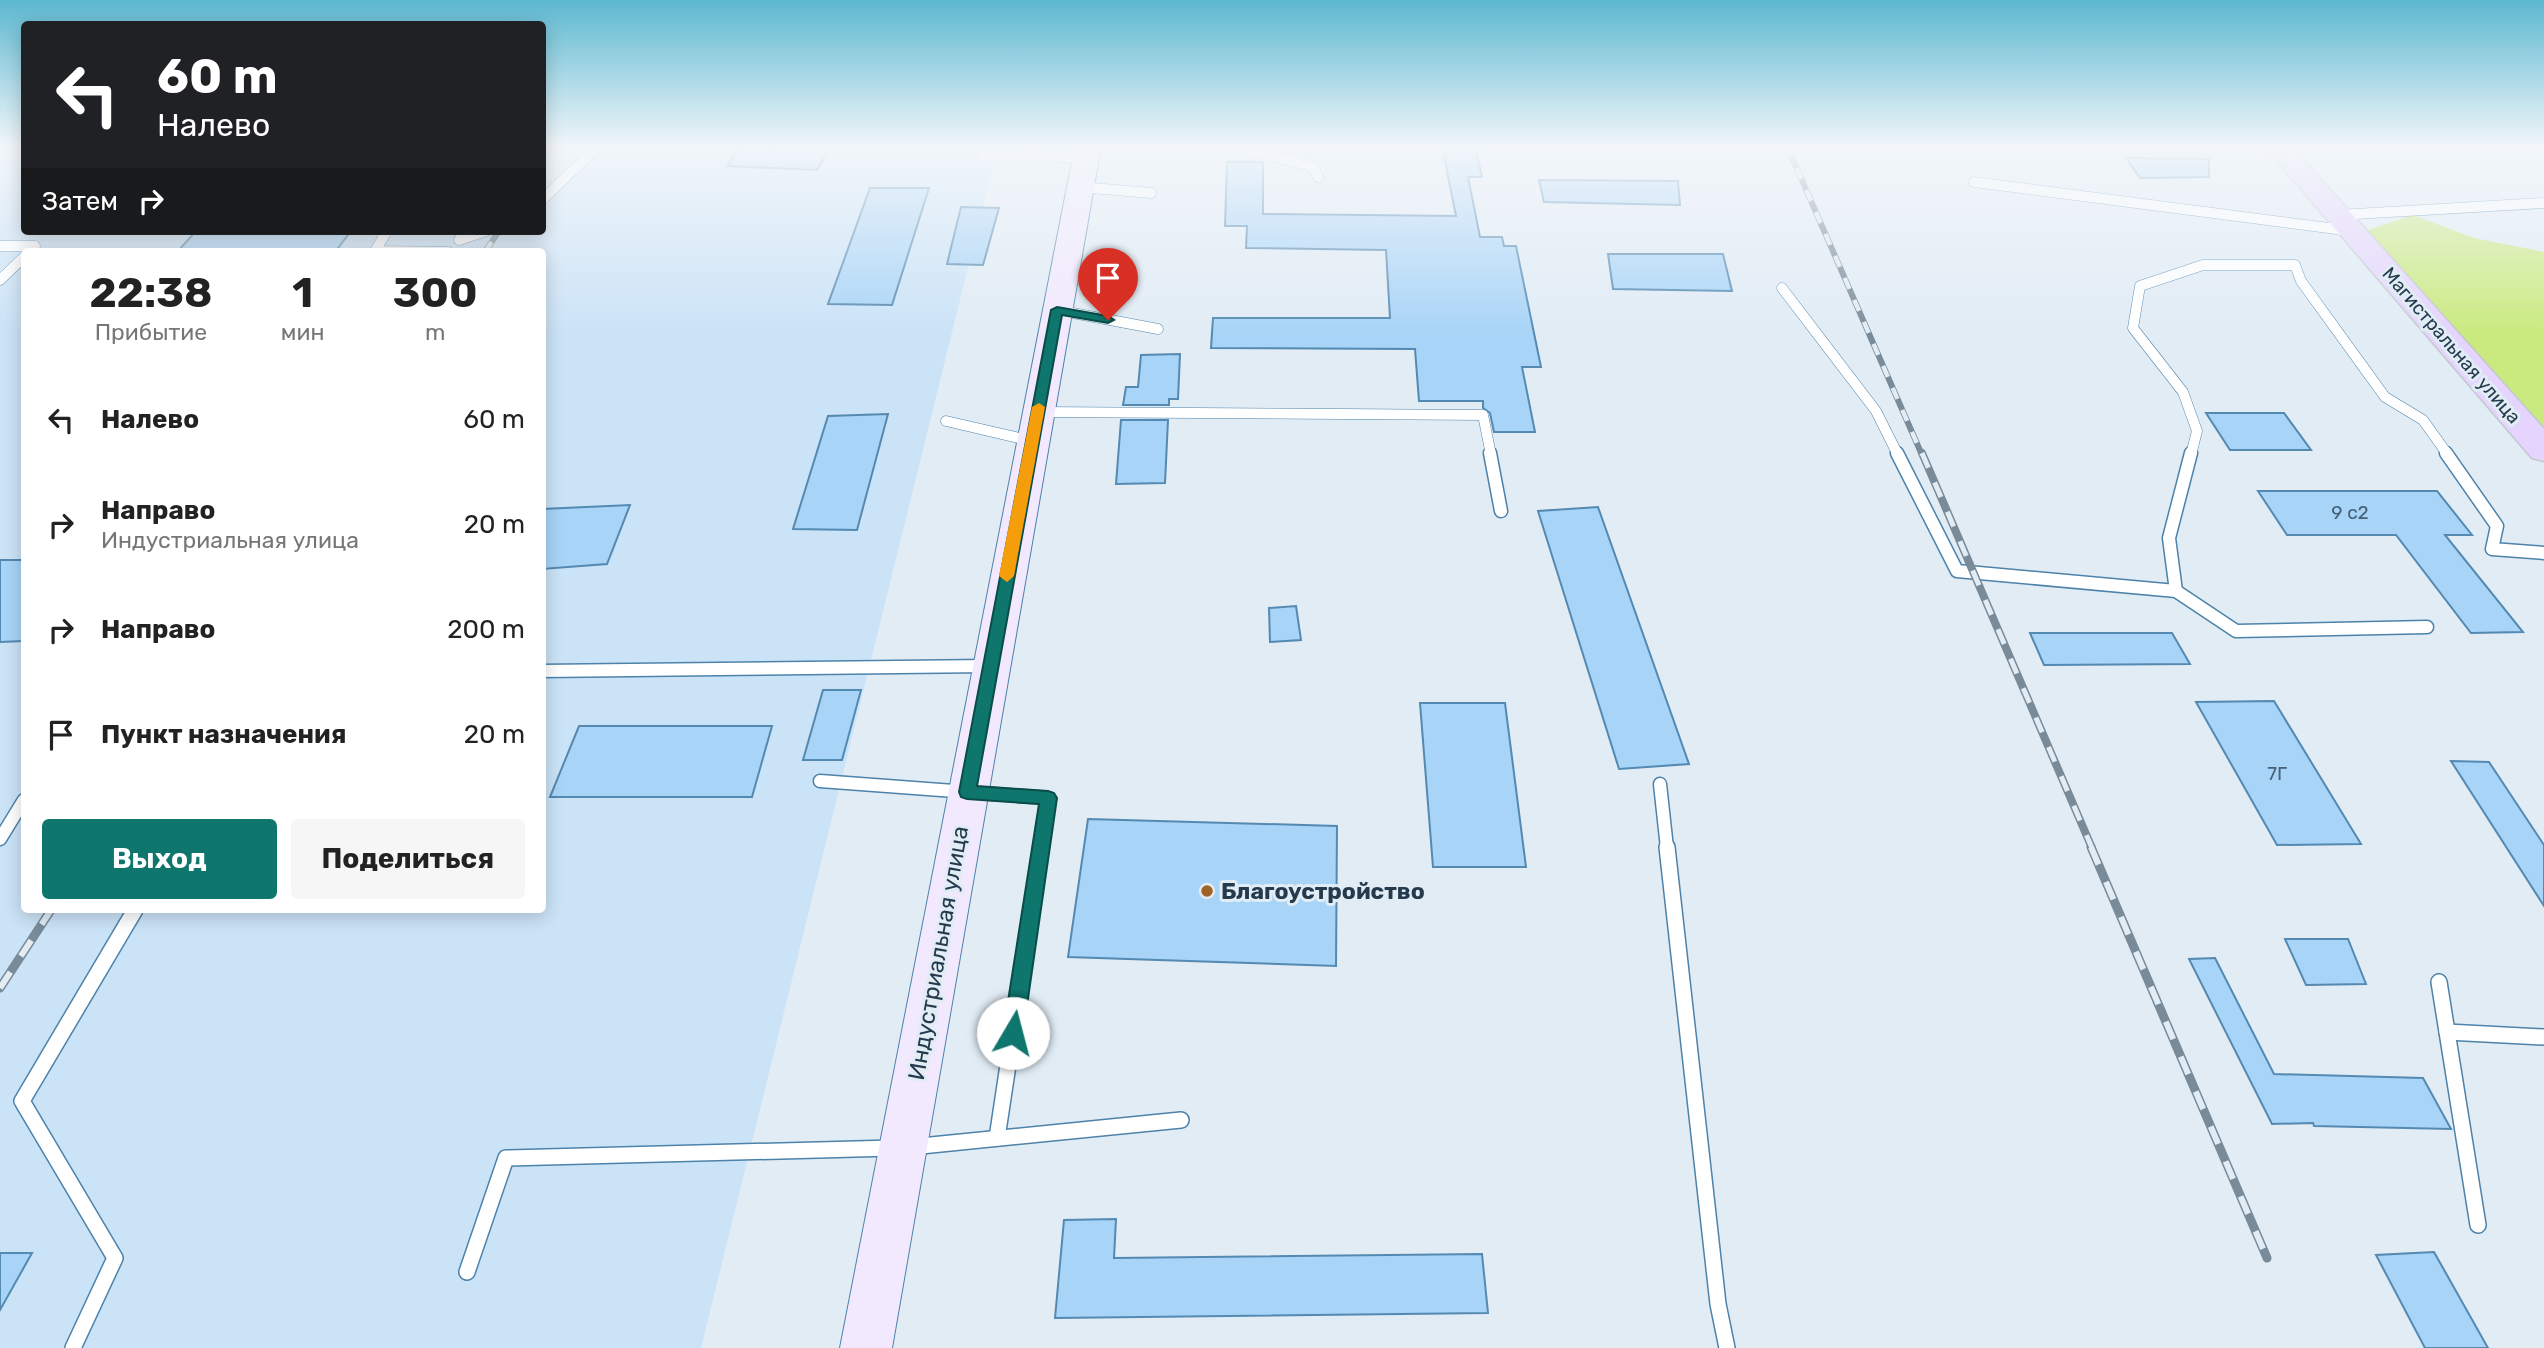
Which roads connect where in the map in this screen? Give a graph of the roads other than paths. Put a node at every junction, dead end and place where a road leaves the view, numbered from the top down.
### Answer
1 (1076, 209) edge
2 (2217, 209) edge
3 (2333, 209) edge
4 (2493, 209) edge
5 (2345, 223) junction
6 (463, 235) edge
7 (474, 235) edge
8 (0, 246) edge
9 (33, 248) edge
10 (21, 260) edge
11 (0, 281) edge
12 (1782, 288) dead end
13 (1057, 310) junction
14 (1158, 329) dead end
15 (946, 421) dead end
16 (1035, 426) junction
17 (2544, 450) edge
18 (1502, 511) dead end
19 (2544, 553) edge
20 (2176, 590) junction
21 (2427, 627) dead end
22 (990, 666) junction
23 (546, 671) edge
24 (820, 781) dead end
25 (1660, 784) dead end
26 (967, 792) junction
27 (21, 805) edge
28 (0, 839) edge
29 (133, 913) edge
30 (2439, 982) dead end
31 (2447, 1032) junction
32 (2544, 1037) edge
33 (1181, 1120) dead end
34 (997, 1138) junction
35 (903, 1148) junction
36 (2478, 1225) dead end
37 (467, 1272) dead end
38 (73, 1348) edge
39 (866, 1348) edge
40 (1727, 1348) edge

1 - 13 main road, Индустриальная улица
2 - 5 lane
3 - 5 main road, Магистральная улица
4 - 5 lane
5 - 17 main road, Магистральная улица
6 - 7 lane
8 - 9 lane
10 - 11 lane
12 - 20 lane
13 - 14 lane
13 - 16 main road, Индустриальная улица
15 - 16 lane
16 - 18 lane
16 - 22 main road, Индустриальная улица
19 - 20 lane
20 - 21 lane
22 - 23 lane
22 - 26 main road, Индустриальная улица
24 - 26 lane
25 - 40 lane
26 - 34 lane
26 - 35 main road, Индустриальная улица
27 - 28 lane
29 - 38 lane
30 - 31 lane
31 - 32 lane
31 - 36 lane
33 - 34 lane
34 - 35 lane
35 - 37 lane
35 - 39 main road, Индустриальная улица

